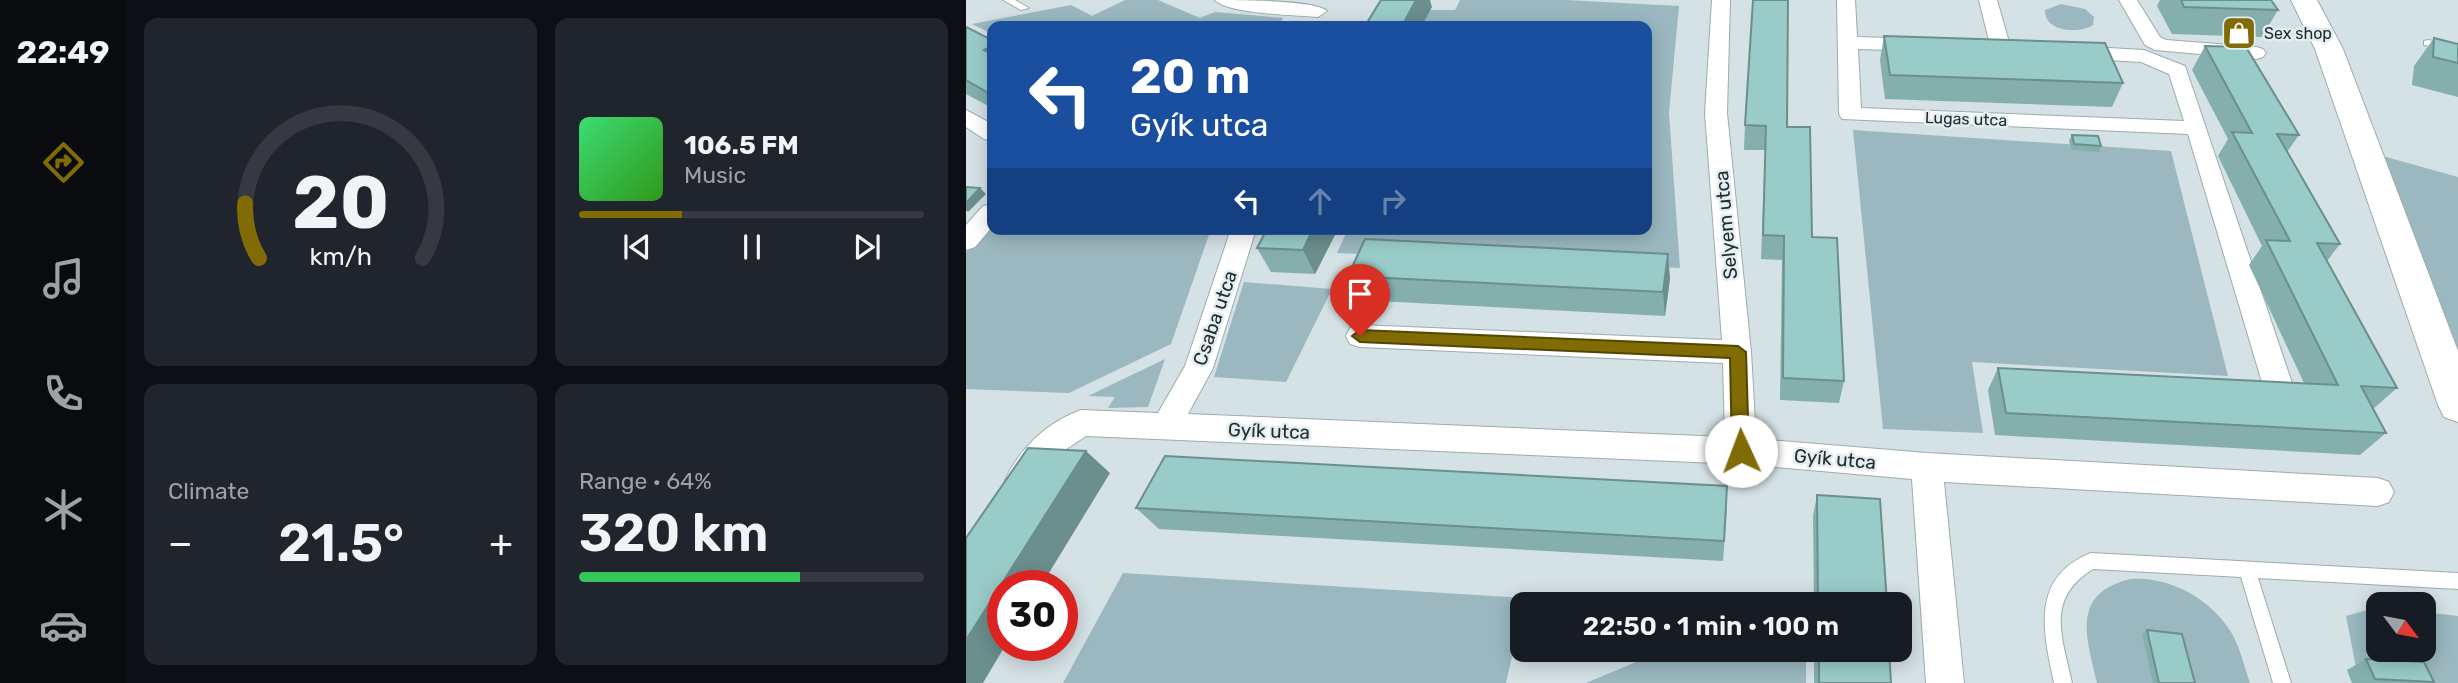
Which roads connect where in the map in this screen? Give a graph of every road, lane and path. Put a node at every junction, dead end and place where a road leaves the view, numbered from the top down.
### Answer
1 (1008, 0) edge
2 (1224, 0) edge
3 (1721, 0) edge
4 (1846, 0) edge
5 (1988, 0) edge
6 (2128, 0) edge
7 (2304, 0) edge
8 (2322, 0) edge
9 (1024, 8) dead end
10 (1317, 13) edge
11 (1846, 43) junction
12 (2428, 43) dead end
13 (1946, 46) edge
14 (1979, 48) edge
15 (2458, 48) edge
16 (2001, 49) junction
17 (2329, 49) junction
18 (2027, 50) edge
19 (2053, 51) edge
20 (2256, 52) dead end
21 (2162, 53) junction
22 (966, 117) edge
23 (2197, 128) junction
24 (987, 131) edge
25 (987, 218) edge
26 (1242, 235) edge
27 (966, 241) edge
28 (1360, 336) dead end
29 (1738, 352) junction
30 (2279, 389) edge
31 (2458, 405) edge
32 (1166, 426) junction
33 (1741, 451) junction
34 (1927, 467) junction
35 (2378, 492) dead end
36 (1004, 506) edge
37 (2247, 569) junction
38 (2458, 581) edge
39 (1945, 683) edge
40 (2063, 683) edge
41 (2282, 683) edge

1 - 9 lane
2 - 10 street
3 - 29 street, Selyem utca
4 - 11 street, Lugas utca
5 - 16 street
6 - 21 street
7 - 17 street
8 - 17 street
11 - 13 street
11 - 23 street, Lugas utca
12 - 15 lane
14 - 16 street
16 - 18 street
17 - 31 street
19 - 21 street
20 - 21 street
21 - 23 street
22 - 24 street
23 - 30 street
25 - 27 street
26 - 32 street, Csaba utca
28 - 29 street
29 - 33 street, Selyem utca
32 - 33 street, Gyík utca
32 - 36 street
33 - 34 street, Gyík utca
34 - 35 street, Gyík utca
34 - 39 street
37 - 38 lane
37 - 40 lane
37 - 41 lane

